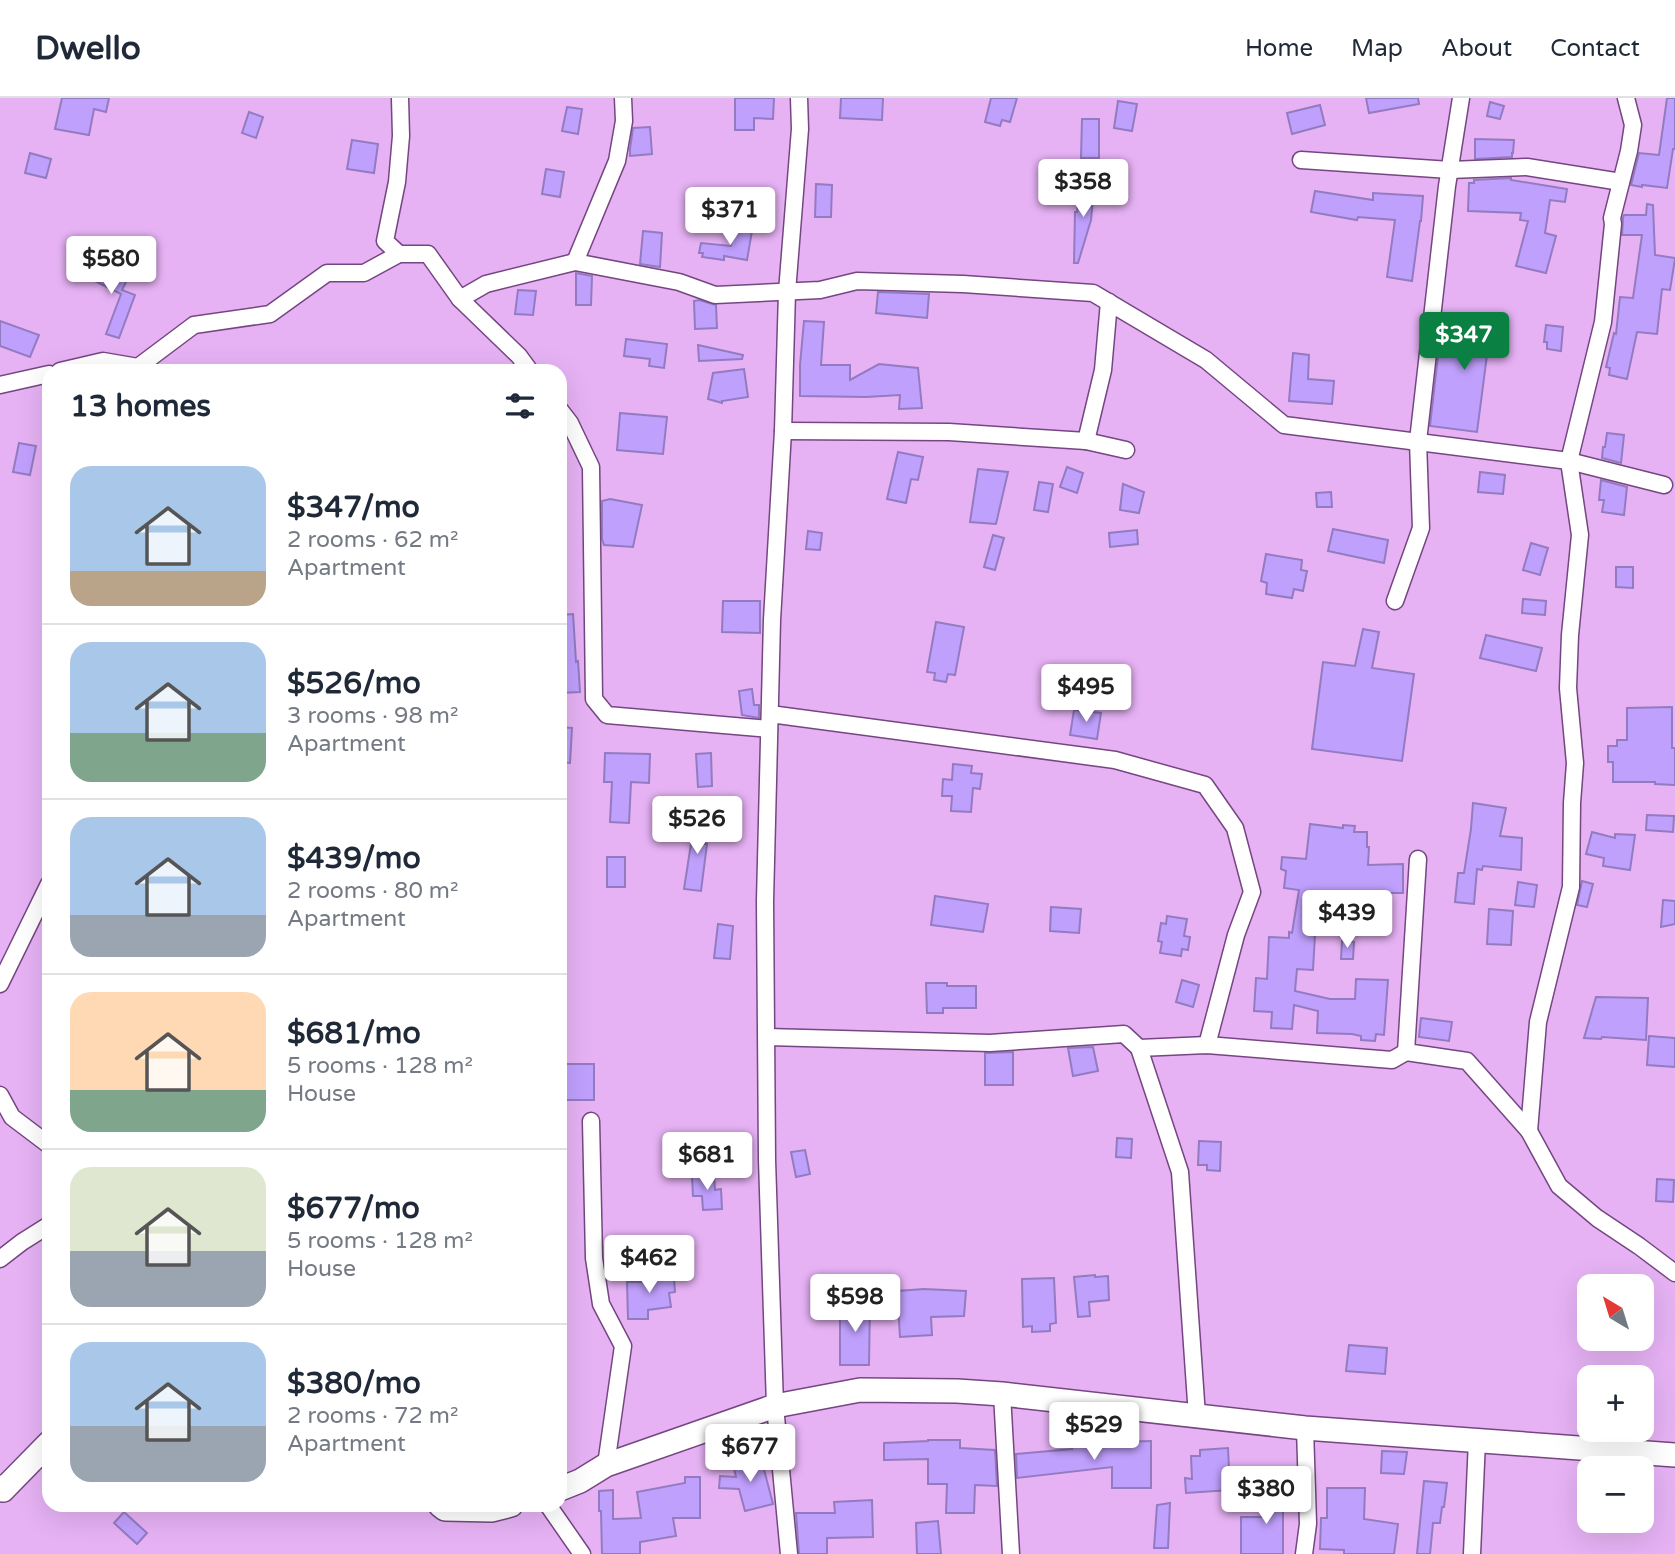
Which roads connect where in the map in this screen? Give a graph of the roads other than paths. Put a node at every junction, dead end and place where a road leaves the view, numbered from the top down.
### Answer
1 (400, 98) edge
2 (623, 98) edge
3 (799, 98) edge
4 (1461, 98) edge
5 (1626, 98) edge
6 (1301, 160) dead end
7 (1450, 170) junction
8 (1621, 182) junction
9 (399, 254) junction
10 (575, 262) junction
11 (787, 292) junction
12 (460, 299) junction
13 (1109, 302) junction
14 (90, 364) edge
15 (120, 364) edge
16 (142, 364) edge
17 (525, 364) edge
18 (42, 376) edge
19 (0, 385) edge
20 (567, 419) edge
21 (783, 431) junction
22 (1086, 441) junction
23 (1418, 441) junction
24 (1126, 450) dead end
25 (1569, 461) junction
26 (1664, 485) dead end
27 (1395, 601) dead end
28 (770, 721) junction
29 (1418, 859) dead end
30 (42, 898) edge
31 (0, 984) edge
32 (766, 1037) junction
33 (1208, 1045) junction
34 (1139, 1048) junction
35 (1406, 1052) junction
36 (0, 1095) edge
37 (591, 1121) dead end
38 (1529, 1131) junction
39 (42, 1140) edge
40 (42, 1229) edge
41 (0, 1259) edge
42 (1675, 1273) edge
43 (1002, 1394) junction
44 (775, 1406) junction
45 (1197, 1416) junction
46 (1305, 1427) junction
47 (1477, 1440) junction
48 (42, 1450) edge
49 (1675, 1455) edge
50 (606, 1465) junction
51 (567, 1486) edge
52 (1, 1490) edge
53 (553, 1512) edge
54 (582, 1554) edge
55 (789, 1554) edge
56 (1011, 1554) edge
57 (1304, 1554) edge
58 (1472, 1554) edge

1 - 9 street
2 - 10 street
3 - 11 street
4 - 7 street
5 - 8 street
6 - 7 street
7 - 8 street
7 - 23 street
8 - 25 street
9 - 12 street
9 - 16 street
10 - 11 street
10 - 12 street
11 - 13 street
11 - 21 street
12 - 17 street
13 - 22 street
13 - 23 street
14 - 15 street
18 - 19 street
20 - 28 street
21 - 22 street
21 - 28 street
22 - 24 street
23 - 25 street
23 - 27 street
25 - 26 street
25 - 38 street
28 - 32 street
28 - 33 street
29 - 35 street
30 - 31 street
32 - 34 street
32 - 44 street
33 - 34 street
33 - 35 street
34 - 45 street
35 - 38 street
36 - 39 street
37 - 50 street
38 - 42 street
40 - 41 street
43 - 44 street
43 - 45 street
43 - 56 street
44 - 50 street
44 - 55 street
45 - 46 street
46 - 47 street
46 - 57 street
47 - 49 street
47 - 58 street
48 - 52 street
50 - 51 street
53 - 54 street

